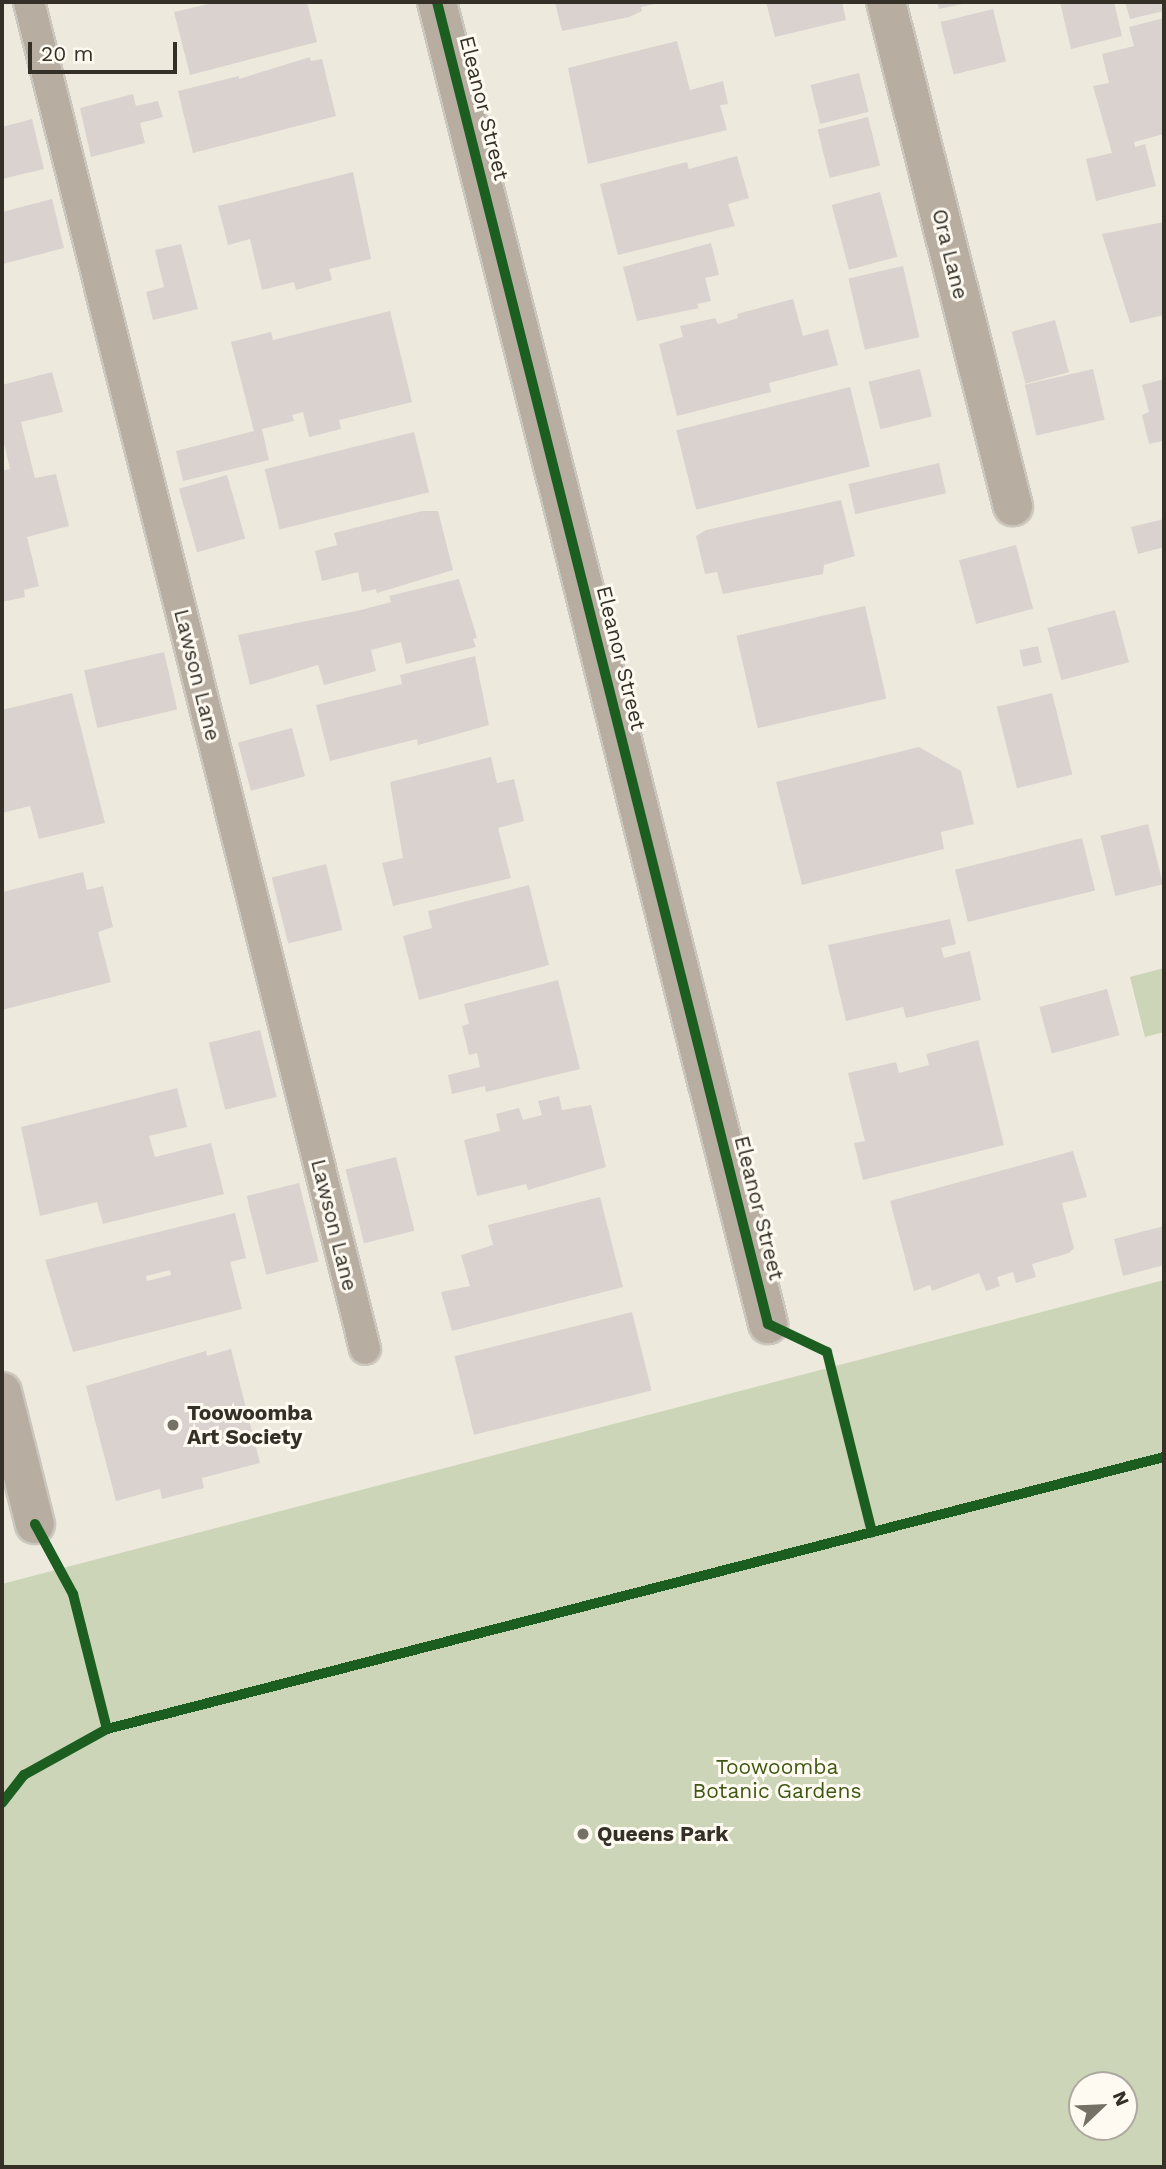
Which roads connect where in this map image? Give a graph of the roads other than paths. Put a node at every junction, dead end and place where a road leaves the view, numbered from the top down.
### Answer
1 (29, 2) edge
2 (438, 2) edge
3 (886, 2) edge
4 (1013, 506) dead end
5 (768, 1324) dead end
6 (365, 1349) dead end
7 (2, 1392) edge
8 (35, 1524) dead end

1 - 6 lane, Lawson Lane
2 - 5 street, Eleanor Street
3 - 4 street, Ora Lane
7 - 8 street

